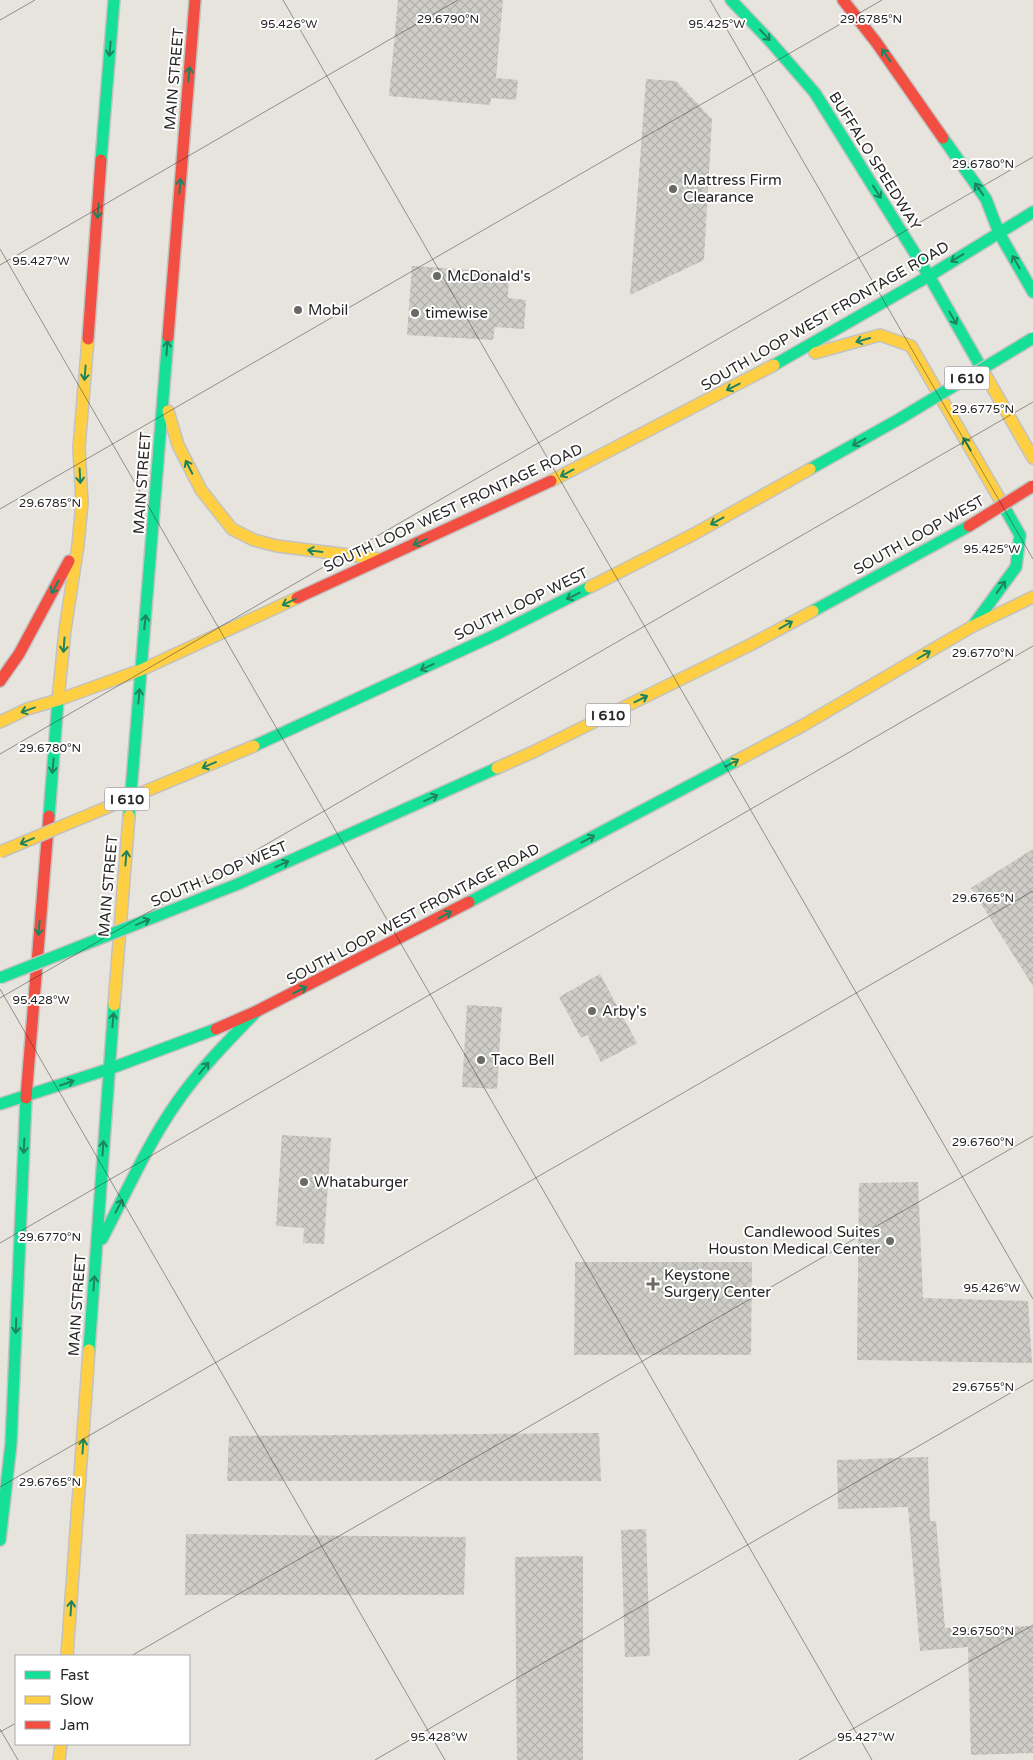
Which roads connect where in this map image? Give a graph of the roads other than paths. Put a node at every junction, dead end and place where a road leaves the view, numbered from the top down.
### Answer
1 (114, 0) edge
2 (195, 0) edge
3 (731, 0) edge
4 (843, 0) edge
5 (1033, 212) edge
6 (999, 233) junction
7 (929, 276) junction
8 (1033, 292) edge
9 (1033, 338) edge
10 (776, 364) junction
11 (163, 397) junction
12 (1033, 458) edge
13 (1033, 486) edge
14 (78, 545) junction
15 (381, 560) junction
16 (1033, 597) edge
17 (973, 626) junction
18 (141, 670) junction
19 (0, 680) edge
20 (58, 700) junction
21 (0, 722) edge
22 (0, 852) edge
23 (0, 978) edge
24 (257, 1012) junction
25 (109, 1069) junction
26 (26, 1097) junction
27 (0, 1104) edge
28 (96, 1249) junction
29 (9, 1266) dead end
30 (17, 1293) junction
31 (0, 1540) edge
32 (67, 1655) edge

1 -> 14 main road
11 -> 2 main road, MAIN STREET
3 -> 7 main road, BUFFALO SPEEDWAY
6 -> 4 main road
5 - 6 main road, SOUTH LOOP WEST FRONTAGE ROAD
6 -> 7 main road, SOUTH LOOP WEST FRONTAGE ROAD
8 -> 6 main road
7 - 10 main road, SOUTH LOOP WEST FRONTAGE ROAD
7 -> 12 main road, BUFFALO SPEEDWAY
9 -> 22 main road, SOUTH LOOP WEST / I 610, bridge
10 -> 15 main road, SOUTH LOOP WEST FRONTAGE ROAD
17 -> 10 main road
15 -> 11 main road
18 -> 11 main road, MAIN STREET
23 -> 13 main road, SOUTH LOOP WEST / I 610, bridge
14 -> 19 main road
14 -> 20 main road
15 -> 18 main road, SOUTH LOOP WEST FRONTAGE ROAD
16 - 17 main road, SOUTH LOOP WEST FRONTAGE ROAD
24 -> 17 main road, SOUTH LOOP WEST FRONTAGE ROAD
18 - 20 main road, SOUTH LOOP WEST FRONTAGE ROAD
25 -> 18 main road, MAIN STREET
20 -> 21 main road, SOUTH LOOP WEST FRONTAGE ROAD
20 -> 26 main road
24 - 25 main road, SOUTH LOOP WEST FRONTAGE ROAD
28 -> 24 main road
26 -> 25 main road, SOUTH LOOP WEST FRONTAGE ROAD
28 -> 25 main road, MAIN STREET
26 - 27 main road, SOUTH LOOP WEST FRONTAGE ROAD
26 -> 30 main road
32 -> 28 main road, MAIN STREET
29 - 30 main road
30 -> 31 main road

